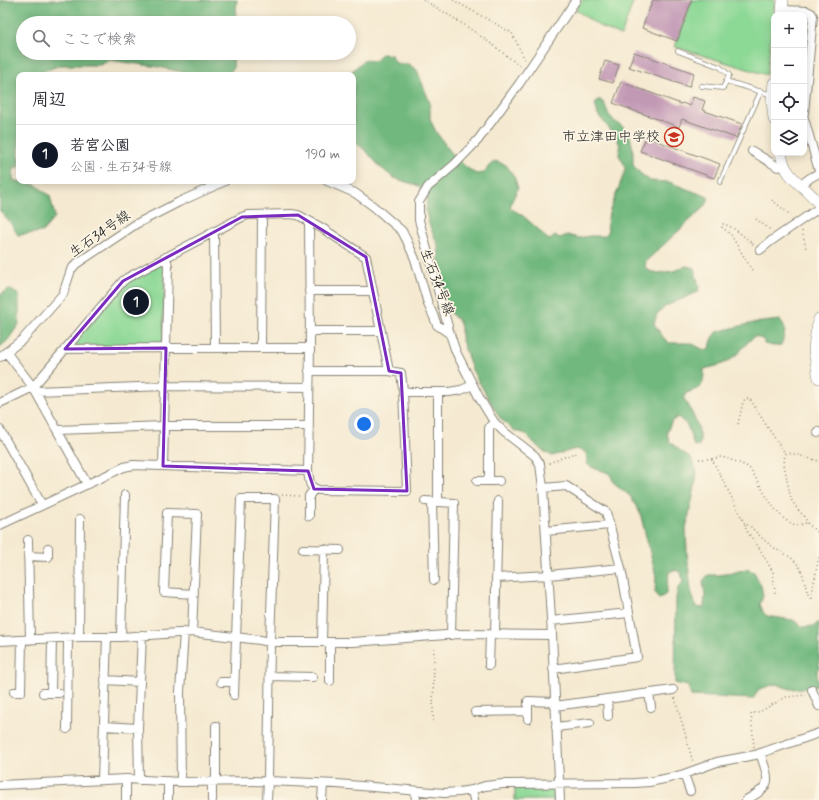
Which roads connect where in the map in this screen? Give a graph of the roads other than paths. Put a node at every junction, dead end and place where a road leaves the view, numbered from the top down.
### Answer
1 (576, 0) edge
2 (782, 8) edge
3 (678, 51) dead end
4 (726, 80) junction
5 (807, 84) edge
6 (702, 86) dead end
7 (761, 91) junction
8 (771, 94) edge
9 (805, 120) edge
10 (752, 151) dead end
11 (782, 156) edge
12 (784, 165) junction
13 (819, 172) edge
14 (720, 182) dead end
15 (218, 184) edge
16 (334, 184) edge
17 (801, 185) junction
18 (819, 204) edge
19 (819, 208) edge
20 (262, 215) junction
21 (309, 221) junction
22 (214, 231) junction
23 (760, 250) road end
24 (166, 257) junction
25 (309, 291) junction
26 (372, 291) junction
27 (819, 319) edge
28 (310, 331) junction
29 (381, 331) junction
30 (450, 334) junction
31 (166, 348) junction
32 (215, 348) junction
33 (261, 348) junction
34 (310, 348) junction
35 (65, 349) junction
36 (3, 354) edge
37 (309, 371) junction
38 (389, 371) junction
39 (819, 378) edge
40 (473, 385) junction
41 (165, 386) junction
42 (309, 387) junction
43 (34, 389) junction
44 (404, 390) junction
45 (438, 392) junction
46 (0, 403) edge
47 (494, 422) junction
48 (164, 426) junction
49 (309, 426) junction
50 (0, 430) edge
51 (58, 430) junction
52 (163, 466) junction
53 (308, 471) junction
54 (498, 480) dead end
55 (476, 481) dead end
56 (489, 481) junction
57 (87, 484) junction
58 (544, 488) junction
59 (311, 492) junction
60 (125, 495) dead end
61 (432, 502) junction
62 (498, 502) dead end
63 (42, 506) junction
64 (309, 516) dead end
65 (80, 519) dead end
66 (0, 525) edge
67 (610, 525) junction
68 (546, 531) junction
69 (28, 540) dead end
70 (48, 548) dead end
71 (303, 549) dead end
72 (324, 549) junction
73 (340, 550) dead end
74 (28, 556) junction
75 (621, 568) junction
76 (549, 575) junction
77 (496, 578) junction
78 (434, 580) dead end
79 (194, 594) junction
80 (629, 613) junction
81 (552, 621) junction
82 (184, 632) junction
83 (192, 632) junction
84 (142, 635) junction
85 (451, 635) junction
86 (493, 635) junction
87 (552, 635) junction
88 (79, 637) junction
89 (107, 637) junction
90 (121, 637) junction
91 (236, 637) junction
92 (68, 638) junction
93 (52, 639) junction
94 (26, 640) junction
95 (0, 641) edge
96 (270, 642) junction
97 (326, 642) junction
98 (489, 664) dead end
99 (554, 669) junction
100 (270, 676) junction
101 (313, 677) dead end
102 (105, 680) junction
103 (330, 681) dead end
104 (140, 682) junction
105 (221, 682) dead end
106 (234, 682) junction
107 (672, 690) road end
108 (813, 691) road end
109 (14, 692) dead end
110 (51, 693) dead end
111 (649, 693) junction
112 (234, 695) dead end
113 (607, 699) junction
114 (555, 704) junction
115 (819, 706) edge
116 (651, 707) dead end
117 (608, 716) dead end
118 (481, 721) dead end
119 (590, 723) dead end
120 (104, 726) junction
121 (216, 726) dead end
122 (556, 727) junction
123 (138, 728) junction
124 (67, 729) dead end
125 (819, 733) edge
126 (758, 754) junction
127 (684, 774) junction
128 (126, 779) junction
129 (102, 780) junction
130 (139, 780) junction
131 (168, 781) junction
132 (214, 781) junction
133 (268, 781) junction
134 (180, 782) junction
135 (559, 783) junction
136 (323, 784) junction
137 (0, 785) edge
138 (472, 790) junction
139 (415, 791) junction
140 (690, 791) dead end
141 (126, 800) edge
142 (168, 800) edge
143 (212, 800) edge
144 (267, 800) edge
145 (322, 800) edge
146 (416, 800) edge
147 (474, 800) edge
148 (560, 800) edge
149 (746, 800) edge

1 - 30 street
2 - 5 street
3 - 4 lane
4 - 6 lane
4 - 7 lane
7 - 8 lane
7 - 14 lane
9 - 13 street
10 - 12 street
11 - 12 main road
12 - 17 main road
13 - 17 street
15 - 36 street, 生石34号線
16 - 30 street, 生石34号線
17 - 18 main road
19 - 23 street
20 - 21 street
20 - 22 street
20 - 33 street
21 - 25 street
21 - 26 street
22 - 24 street
22 - 32 street
24 - 31 street
24 - 35 street
25 - 26 street
25 - 28 street
26 - 29 street
27 - 39 main road
28 - 29 street
28 - 34 street
29 - 38 street
30 - 40 street
31 - 32 street
31 - 35 street
31 - 41 street
32 - 33 street
33 - 34 street
34 - 37 street
35 - 43 street
36 - 43 street
37 - 38 street
37 - 42 street
38 - 44 street
40 - 45 street
40 - 47 street
41 - 42 street
41 - 43 street
41 - 48 street
42 - 49 street
43 - 46 street
43 - 51 street
44 - 45 street
44 - 59 street
45 - 61 street
47 - 56 street
47 - 58 street
48 - 49 street
48 - 51 street
48 - 52 street
49 - 53 street
50 - 63 street
51 - 57 street
52 - 53 street
52 - 57 street
53 - 59 street
54 - 56 street
55 - 56 street
57 - 63 street
58 - 67 street
58 - 68 street
59 - 64 street
60 - 90 street
61 - 78 street
61 - 85 street
62 - 77 street
63 - 66 street
65 - 88 street
67 - 68 street
67 - 75 street
68 - 76 street
69 - 74 street
70 - 74 street
71 - 72 street
72 - 73 street
72 - 97 street
74 - 94 street
75 - 76 street
75 - 80 street
76 - 77 street
76 - 81 street
77 - 86 street
79 - 79 street
79 - 83 street
80 - 81 street
80 - 99 street
81 - 87 street
82 - 83 street
82 - 84 street
82 - 134 street
83 - 91 street
84 - 90 street
84 - 104 street
85 - 86 street
85 - 97 street
86 - 87 street
86 - 98 street
87 - 99 street
88 - 89 street
88 - 92 street
89 - 90 street
89 - 102 street
91 - 96 street
91 - 96 street
91 - 106 street
92 - 93 street
92 - 124 street
93 - 94 street
93 - 110 street
94 - 95 street
94 - 109 street
96 - 97 street
96 - 100 street
97 - 103 street
99 - 114 street
100 - 101 street
100 - 133 street
102 - 104 street
102 - 120 street
104 - 123 street
105 - 106 street
106 - 112 street
107 - 111 street
108 - 115 street
111 - 113 street
111 - 116 street
113 - 114 street
113 - 117 street
114 - 118 street
114 - 122 street
119 - 122 street
120 - 123 street
120 - 129 street
121 - 132 street
122 - 135 street
123 - 130 street
125 - 126 street
126 - 127 street
126 - 149 street
127 - 135 street
127 - 140 street
128 - 129 street
128 - 130 street
128 - 141 street
129 - 137 street
130 - 131 street
131 - 134 street
131 - 142 street
132 - 133 street
132 - 134 street
132 - 143 street
133 - 136 street
133 - 144 street
135 - 138 street
135 - 148 street
136 - 139 street
136 - 145 street
138 - 139 street
138 - 147 street
139 - 146 street

